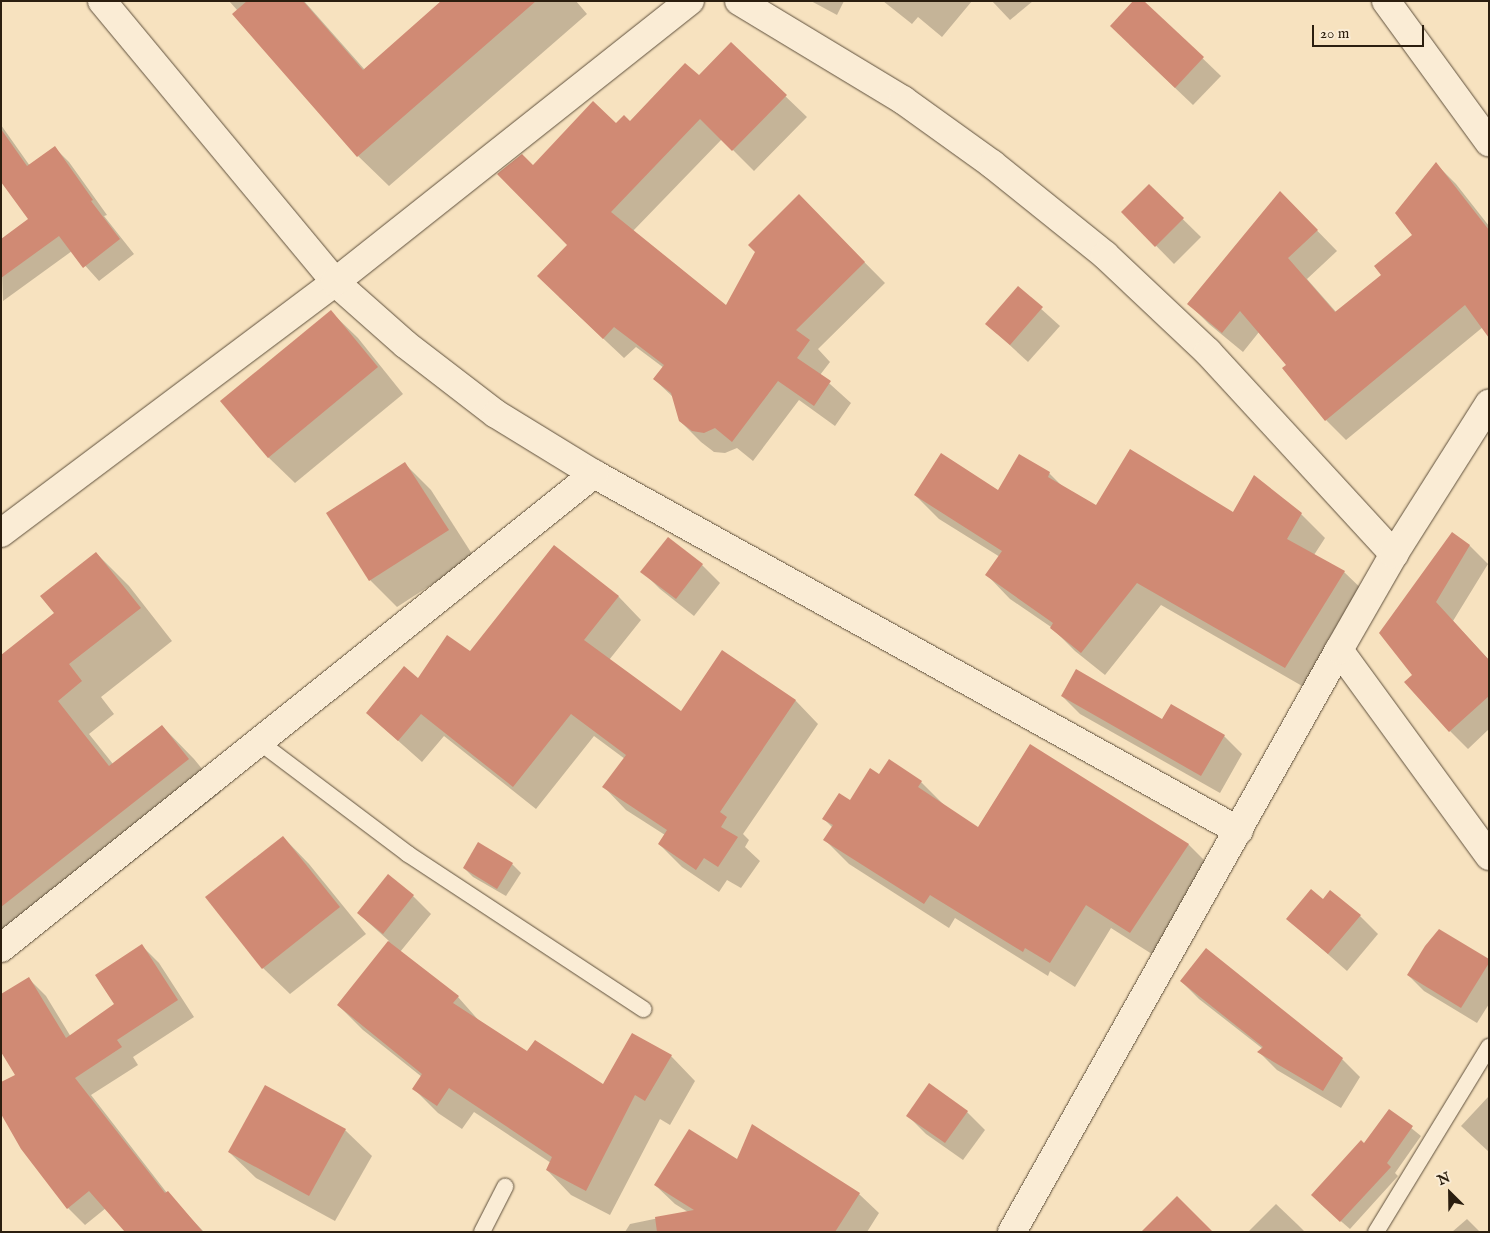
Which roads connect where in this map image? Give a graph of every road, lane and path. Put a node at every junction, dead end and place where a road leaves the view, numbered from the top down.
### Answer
1 (102, 1) edge
2 (690, 1) edge
3 (738, 1) edge
4 (1386, 1) edge
5 (1489, 142) edge
6 (335, 282) junction
7 (1489, 404) edge
8 (594, 474) junction
9 (1, 533) edge
10 (1394, 554) junction
11 (1339, 650) junction
12 (258, 740) junction
13 (1239, 831) junction
14 (1489, 856) edge
15 (1, 948) edge
16 (643, 1009) dead end
17 (1489, 1047) edge
18 (506, 1187) dead end
19 (482, 1232) edge
20 (1012, 1232) edge
21 (1376, 1232) edge

1 - 6 street
2 - 6 street
3 - 10 street
4 - 5 street
6 - 8 street
6 - 9 street
7 - 10 street
8 - 12 street
8 - 13 street
10 - 11 street
11 - 13 street
11 - 14 street
12 - 15 street
12 - 16 lane
13 - 20 street
17 - 21 lane
18 - 19 lane

